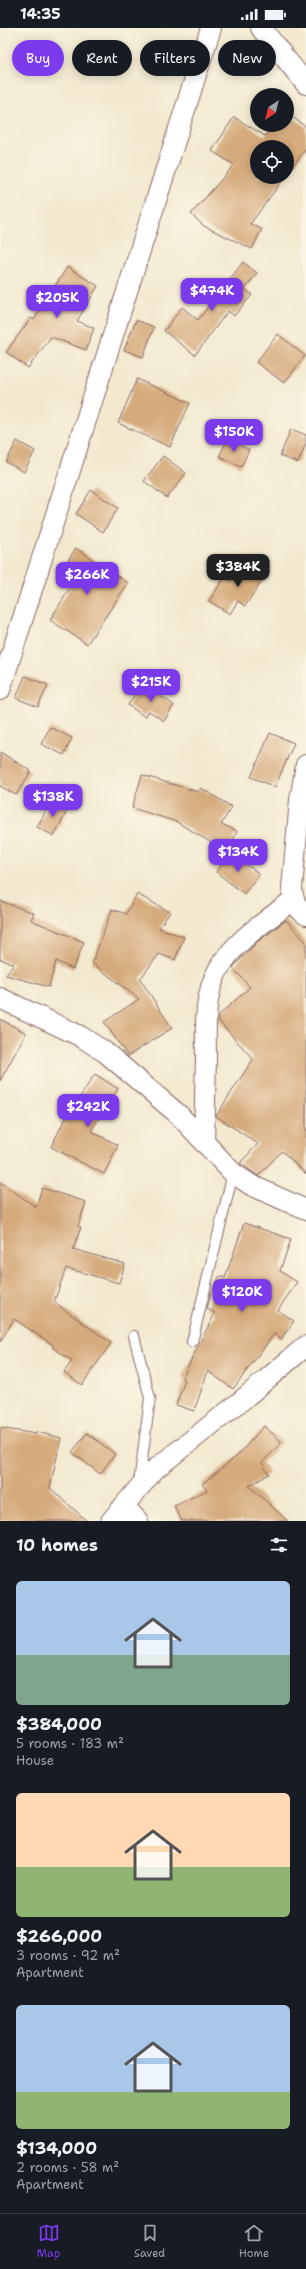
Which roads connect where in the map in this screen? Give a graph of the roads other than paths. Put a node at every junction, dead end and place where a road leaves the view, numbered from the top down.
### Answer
1 (211, 28) edge
2 (261, 28) edge
3 (306, 84) edge
4 (0, 690) edge
5 (306, 765) edge
6 (293, 900) junction
7 (306, 915) edge
8 (0, 998) edge
9 (204, 1143) junction
10 (233, 1173) junction
11 (306, 1210) edge
12 (134, 1336) dead end
13 (192, 1342) dead end
14 (306, 1346) edge
15 (138, 1487) junction
16 (124, 1506) junction
17 (111, 1521) edge
18 (138, 1521) edge

1 - 4 street
2 - 3 street
5 - 6 street
6 - 7 street
6 - 9 street
8 - 9 street
9 - 10 street
10 - 11 street
10 - 13 lane
12 - 15 lane
14 - 15 street
15 - 16 street
16 - 17 street
16 - 18 street

